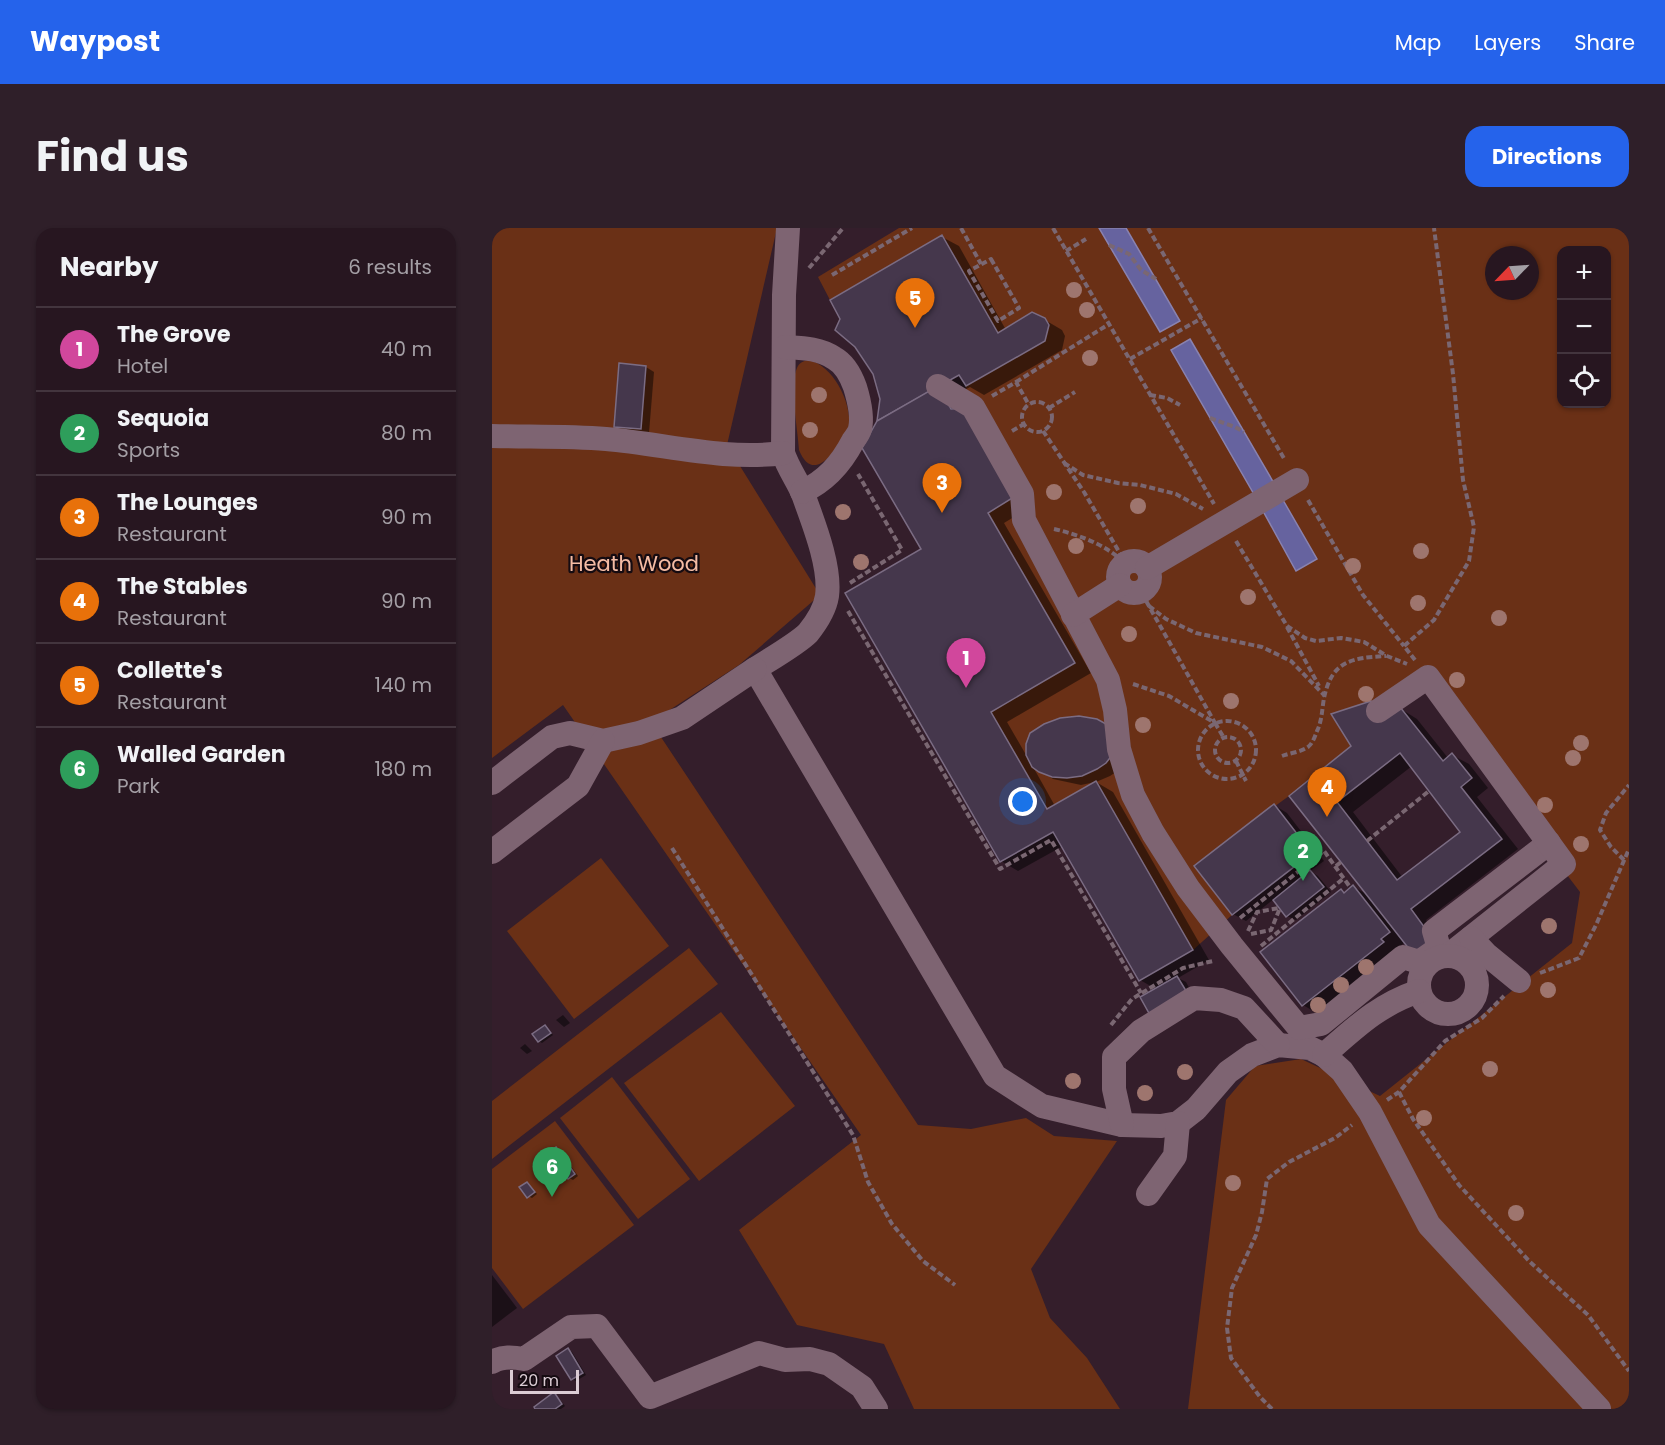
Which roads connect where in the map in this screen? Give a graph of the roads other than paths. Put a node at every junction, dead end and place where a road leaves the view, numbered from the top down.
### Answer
1 (788, 228) edge
2 (785, 347) junction
3 (938, 386) dead end
4 (492, 436) edge
5 (783, 453) junction
6 (1297, 480) road end
7 (802, 492) junction
8 (1073, 615) junction
9 (754, 669) junction
10 (1378, 711) dead end
11 (603, 741) junction
12 (492, 783) edge
13 (1549, 843) junction
14 (492, 852) edge
15 (1471, 938) junction
16 (1448, 956) junction
17 (1518, 981) dead end
18 (1264, 984) junction
19 (1419, 991) junction
20 (1244, 1008) junction
21 (1278, 1045) junction
22 (1324, 1055) junction
23 (1178, 1123) junction
24 (1122, 1125) junction
25 (1148, 1194) dead end
26 (492, 1362) edge
27 (876, 1409) edge
28 (1599, 1409) edge

1 - 2 lane
2 - 5 lane
2 - 7 lane
3 - 8 lane
4 - 5 lane
5 - 7 lane
6 - 8 lane
7 - 9 lane
8 - 18 lane
9 - 11 lane
9 - 24 lane
10 - 13 lane
11 - 12 lane
11 - 14 lane
13 - 15 lane
13 - 18 lane
15 - 16 lane
15 - 17 lane
16 - 19 lane
16 - 19 lane
18 - 20 lane
19 - 22 lane
20 - 21 lane
20 - 24 lane
21 - 22 lane
21 - 23 lane
22 - 28 lane
23 - 24 lane
23 - 25 lane
26 - 27 lane

